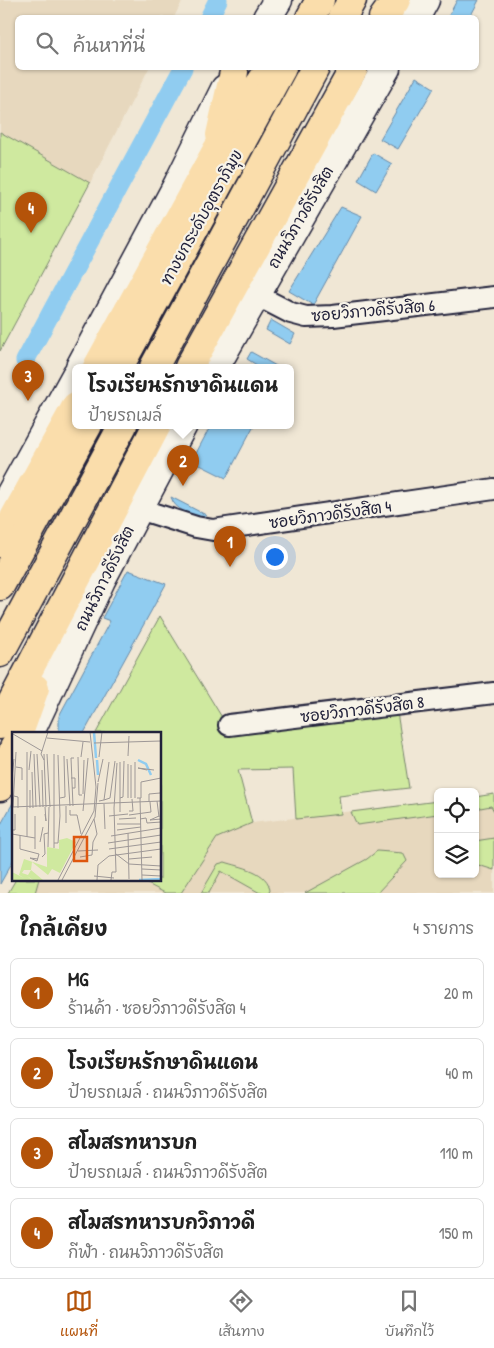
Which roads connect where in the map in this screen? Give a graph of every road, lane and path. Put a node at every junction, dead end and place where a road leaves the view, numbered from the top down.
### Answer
1 (278, 0) edge
2 (315, 0) edge
3 (320, 0) edge
4 (352, 0) edge
5 (388, 0) edge
6 (396, 0) edge
7 (425, 0) edge
8 (269, 15) edge
9 (305, 15) edge
10 (312, 15) edge
11 (344, 15) edge
12 (383, 15) edge
13 (384, 15) edge
14 (417, 15) edge
15 (235, 70) edge
16 (270, 70) edge
17 (281, 70) edge
18 (314, 70) edge
19 (353, 70) edge
20 (385, 70) edge
21 (216, 151) junction
22 (256, 295) junction
23 (494, 297) edge
24 (82, 364) edge
25 (99, 364) edge
26 (121, 364) edge
27 (156, 364) edge
28 (191, 364) edge
29 (217, 364) edge
30 (72, 382) edge
31 (72, 413) edge
32 (86, 429) edge
33 (121, 429) edge
34 (155, 429) edge
35 (181, 429) edge
36 (494, 489) edge
37 (138, 509) junction
38 (0, 513) edge
39 (0, 543) edge
40 (0, 586) edge
41 (68, 598) junction
42 (0, 653) edge
43 (494, 693) edge
44 (0, 725) edge
45 (229, 726) dead end
46 (19, 732) edge
47 (29, 732) edge
48 (12, 754) edge
49 (12, 770) edge
50 (0, 787) edge
51 (0, 795) edge

1 - 8 main road
2 - 9 highway
3 - 10 highway
4 - 11 highway
5 - 12 highway
6 - 13 highway
7 - 14 main road
15 - 21 highway
15 - 24 main road
16 - 21 highway
17 - 26 highway, ทางยกระดับอุตราภิมุข
18 - 27 highway, ทางยกระดับอุตราภิมุข
19 - 28 highway, ถนนวิภาวดีรังสิต
20 - 22 main road, ถนนวิภาวดีรังสิต
21 - 25 highway
22 - 23 street, ซอยวิภาวดีรังสิต 6
22 - 29 main road, ถนนวิภาวดีรังสิต
30 - 38 main road
31 - 39 highway
32 - 40 highway
33 - 42 highway
34 - 41 highway, ถนนวิภาวดีรังสิต
35 - 37 main road, ถนนวิภาวดีรังสิต
36 - 37 street, ซอยวิภาวดีรังสิต 4
37 - 47 main road, ถนนวิภาวดีรังสิต
41 - 44 highway, ถนนวิภาวดีรังสิต
41 - 46 highway
43 - 45 street, ซอยวิภาวดีรังสิต 8
48 - 50 highway
49 - 51 main road

